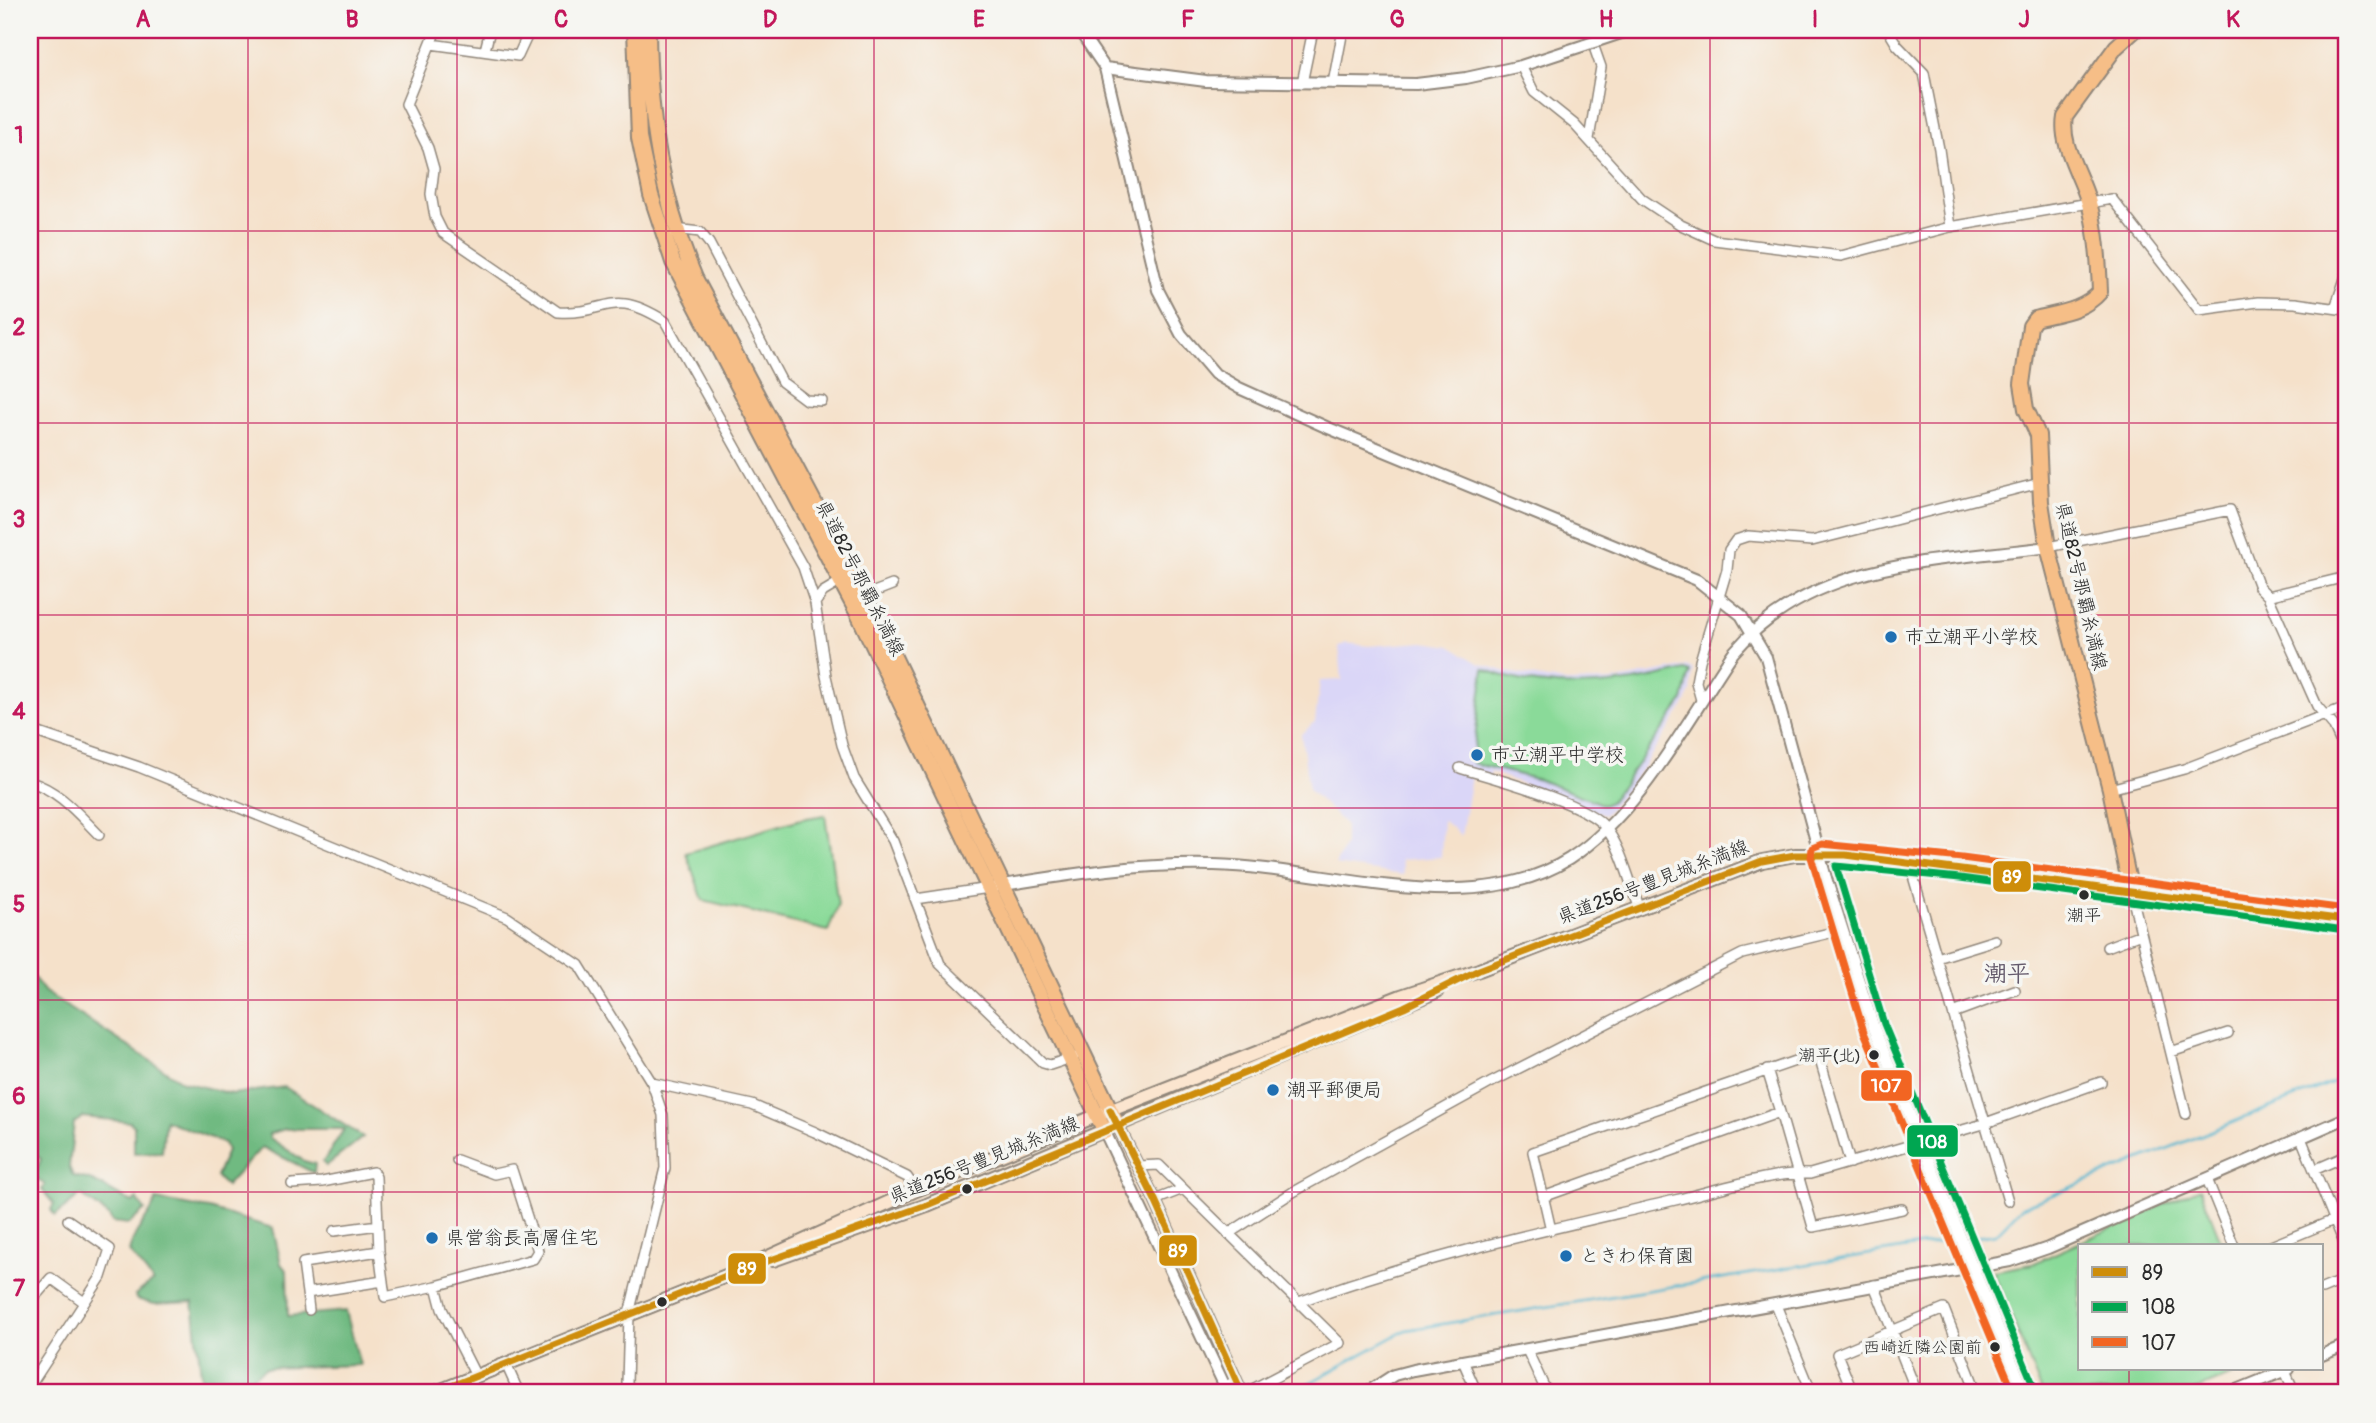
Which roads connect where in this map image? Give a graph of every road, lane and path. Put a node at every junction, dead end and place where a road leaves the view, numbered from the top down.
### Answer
1 (436, 30) edge
2 (490, 30) edge
3 (530, 30) edge
4 (635, 30) edge
5 (648, 30) edge
6 (1079, 30) edge
7 (1313, 30) edge
8 (1343, 30) edge
9 (1588, 30) edge
10 (1630, 30) edge
11 (1888, 30) edge
12 (2135, 30) edge
13 (431, 44) junction
14 (485, 50) junction
15 (1521, 66) junction
16 (1105, 68) junction
17 (1302, 83) junction
18 (1333, 83) junction
19 (1588, 139) junction
20 (2089, 202) junction
21 (1950, 227) junction
22 (670, 236) junction
23 (2346, 276) edge
24 (2335, 308) junction
25 (2346, 310) edge
26 (822, 401) dead end
27 (2040, 483) junction
28 (2048, 547) junction
29 (2346, 577) edge
30 (847, 578) junction
31 (892, 584) dead end
32 (1718, 595) junction
33 (2268, 596) junction
34 (858, 599) junction
35 (815, 603) junction
36 (1751, 632) junction
37 (1701, 700) junction
38 (2346, 707) edge
39 (2327, 715) junction
40 (30, 730) edge
41 (2346, 754) edge
42 (1460, 768) dead end
43 (30, 782) edge
44 (2110, 789) junction
45 (1607, 828) junction
46 (99, 835) dead end
47 (1821, 854) junction
48 (1913, 863) junction
49 (996, 886) junction
50 (2131, 892) junction
51 (916, 899) junction
52 (1639, 906) junction
53 (2346, 920) edge
54 (1842, 930) junction
55 (2141, 934) junction
56 (1995, 940) dead end
57 (2107, 947) dead end
58 (1937, 957) junction
59 (1479, 970) junction
60 (2015, 990) dead end
61 (1954, 1013) junction
62 (2228, 1033) dead end
63 (2172, 1052) junction
64 (1075, 1057) junction
65 (1767, 1070) junction
66 (2102, 1082) dead end
67 (652, 1083) junction
68 (1780, 1112) junction
69 (1103, 1113) junction
70 (2186, 1114) dead end
71 (2346, 1118) edge
72 (1985, 1121) junction
73 (1112, 1129) junction
74 (2301, 1138) junction
75 (1920, 1141) junction
76 (2346, 1156) edge
77 (457, 1160) dead end
78 (1850, 1163) junction
79 (1138, 1166) junction
80 (2314, 1170) junction
81 (1798, 1173) junction
82 (2207, 1179) junction
83 (292, 1184) dead end
84 (915, 1189) junction
85 (1183, 1189) junction
86 (1543, 1197) junction
87 (1155, 1200) junction
88 (2008, 1201) dead end
89 (1902, 1209) dead end
90 (2346, 1215) edge
91 (68, 1220) dead end
92 (2335, 1220) junction
93 (377, 1225) junction
94 (1551, 1230) junction
95 (334, 1231) dead end
96 (1228, 1234) junction
97 (2233, 1244) edge
98 (2276, 1244) edge
99 (2346, 1248) edge
100 (379, 1251) junction
101 (1973, 1266) junction
102 (731, 1274) junction
103 (2346, 1279) edge
104 (383, 1281) junction
105 (1874, 1285) junction
106 (436, 1286) junction
107 (2324, 1288) edge
108 (307, 1293) junction
109 (30, 1302) edge
110 (85, 1302) junction
111 (1299, 1302) junction
112 (1776, 1305) junction
113 (309, 1310) dead end
114 (629, 1314) junction
115 (1892, 1331) junction
116 (2346, 1345) edge
117 (1527, 1350) junction
118 (2324, 1354) edge
119 (1463, 1361) junction
120 (506, 1364) junction
121 (2284, 1370) edge
122 (2286, 1370) edge
123 (476, 1376) junction
124 (1237, 1381) junction
125 (1226, 1389) edge
126 (30, 1390) edge
127 (435, 1393) edge
128 (519, 1393) edge
129 (631, 1393) edge
130 (1208, 1393) edge
131 (1243, 1393) edge
132 (1366, 1393) edge
133 (1477, 1393) edge
134 (1547, 1393) edge
135 (1812, 1393) edge
136 (1853, 1393) edge
137 (1917, 1393) edge
138 (1977, 1393) edge
139 (2025, 1393) edge
140 (2230, 1393) edge
141 (2295, 1393) edge

1 - 13 street
2 - 14 street
3 - 14 street
4 - 22 main road, 県道82号那覇糸満線
5 - 22 main road, 県道82号那覇糸満線
6 - 16 street
7 - 17 street
8 - 18 street
9 - 19 street
10 - 15 street, bridge
11 - 21 street
12 - 20 main road, 県道82号那覇糸満線
13 - 14 street
13 - 35 street
15 - 18 street
15 - 19 street
16 - 17 street
16 - 32 street
17 - 18 street
19 - 21 street
20 - 21 street
20 - 24 street
20 - 27 main road, 県道82号那覇糸満線
22 - 26 street
22 - 30 main road, 県道82号那覇糸満線
23 - 24 street
24 - 25 street
27 - 28 main road, 県道82号那覇糸満線
27 - 32 street
28 - 33 street
28 - 36 street
28 - 44 main road, 県道82号那覇糸満線
29 - 33 street
30 - 34 main road, 県道82号那覇糸満線
30 - 35 street
31 - 34 street
32 - 36 street
32 - 37 street
33 - 39 street
34 - 49 main road, 県道82号那覇糸満線
35 - 51 street
36 - 37 street
36 - 47 street
37 - 45 street
38 - 39 street
39 - 41 street
39 - 44 street
40 - 67 street
42 - 45 street
43 - 46 street
44 - 50 main road, 県道82号那覇糸満線
45 - 49 street
45 - 52 street
47 - 48 main road, 県道256号豊見城糸満線
47 - 52 main road, 県道256号豊見城糸満線
47 - 54 street
48 - 50 main road, 県道256号豊見城糸満線
48 - 58 street
49 - 51 street
49 - 64 main road, 県道82号那覇糸満線
50 - 53 main road, 県道256号豊見城糸満線
50 - 55 street
51 - 64 street
52 - 59 main road, 県道256号豊見城糸満線
54 - 75 street
54 - 96 street
55 - 57 street
55 - 63 street
56 - 58 street
58 - 61 street
59 - 69 main road, 県道256号豊見城糸満線
59 - 73 main road, 県道256号豊見城糸満線
60 - 61 street
61 - 72 street
62 - 63 street
63 - 70 street
64 - 69 main road, 県道82号那覇糸満線
65 - 68 street
65 - 78 street
65 - 86 street
66 - 72 street
67 - 84 street
67 - 114 street
68 - 81 street
68 - 86 street
69 - 73 main road, 県道82号那覇糸満線
69 - 84 main road, 県道256号豊見城糸満線
71 - 74 street
72 - 75 street
72 - 88 street
73 - 79 street
73 - 102 main road, 県道256号豊見城糸満線
73 - 125 street
74 - 80 street
74 - 82 street
75 - 78 street
75 - 101 street
76 - 80 street
77 - 106 street
78 - 81 street
79 - 85 street
79 - 87 street
80 - 92 street
81 - 89 street
81 - 94 street
82 - 97 street
82 - 101 street
83 - 93 street
84 - 102 main road, 県道256号豊見城糸満線
85 - 87 street
85 - 96 street
86 - 94 street
87 - 124 street
90 - 92 street
91 - 110 street
92 - 98 street
92 - 99 street
93 - 95 street
93 - 100 street
94 - 111 street
96 - 111 street
100 - 104 street
100 - 108 street
101 - 105 street
101 - 139 street
102 - 114 main road, 県道256号豊見城糸満線
103 - 107 street
104 - 106 street
104 - 108 street
105 - 112 street
105 - 115 street
106 - 123 street
108 - 113 street
109 - 110 street
110 - 126 street
111 - 131 street
112 - 117 street
112 - 135 street
114 - 120 main road, 県道256号豊見城糸満線
114 - 129 street
115 - 136 street
115 - 137 street
115 - 138 street
116 - 118 street
117 - 119 street
117 - 134 street
119 - 132 street
119 - 133 street
120 - 123 main road, 県道256号豊見城糸満線
120 - 128 street
121 - 140 street
122 - 141 street
123 - 127 main road, 県道256号豊見城糸満線
124 - 125 street
124 - 131 street
125 - 130 street

